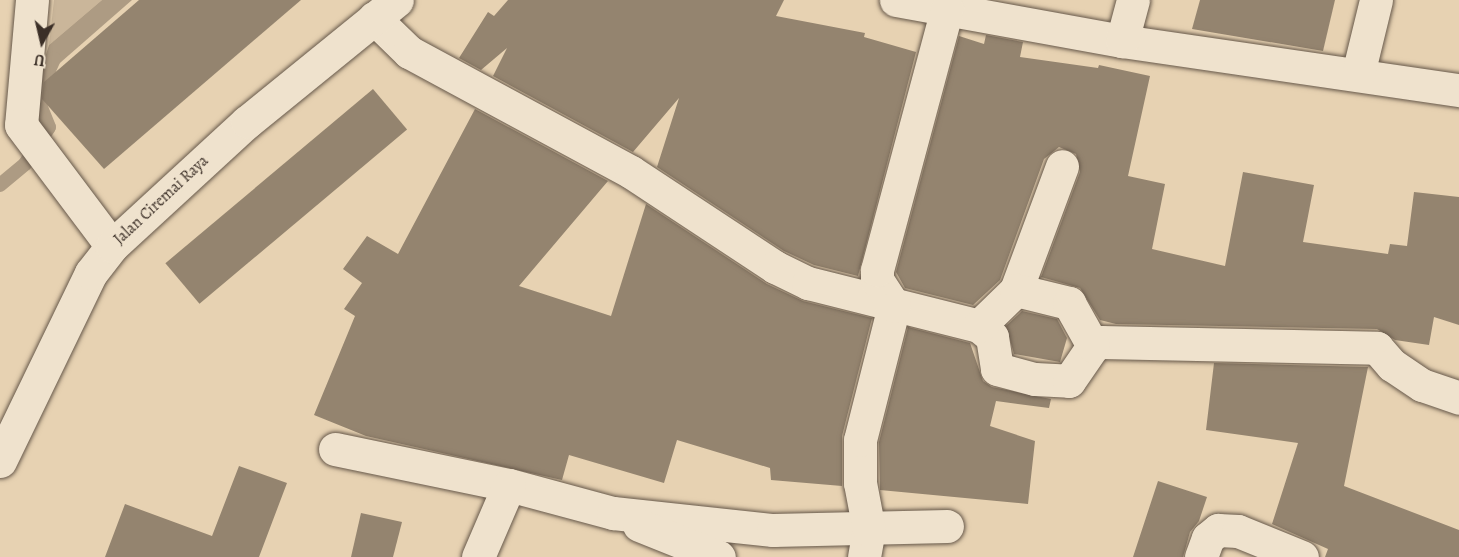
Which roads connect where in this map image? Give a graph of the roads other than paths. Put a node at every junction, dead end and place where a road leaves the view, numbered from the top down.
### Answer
1 (32, 0) edge
2 (897, 0) edge
3 (1133, 0) edge
4 (1376, 0) edge
5 (386, 9) edge
6 (947, 9) junction
7 (1122, 41) junction
8 (1358, 74) junction
9 (1459, 90) edge
10 (17, 132) edge
11 (1062, 166) dead end
12 (112, 246) junction
13 (1016, 290) junction
14 (894, 306) junction
15 (979, 326) junction
16 (1093, 346) junction
17 (1459, 398) edge
18 (335, 449) dead end
19 (0, 461) edge
20 (509, 485) junction
21 (613, 513) junction
22 (947, 526) dead end
23 (867, 543) edge
24 (700, 554) edge
25 (477, 557) edge
26 (1201, 557) edge
27 (1302, 557) edge

1 - 10 street
2 - 6 street
3 - 7 street
4 - 8 street
5 - 12 street, Jalan Ciremai Raya
5 - 14 street
6 - 7 street
6 - 14 street
7 - 8 street
8 - 9 street
10 - 12 street
11 - 13 street
12 - 19 street, Jalan Ciremai Raya
13 - 15 street
13 - 16 street
14 - 15 street
14 - 23 street
15 - 16 street
16 - 17 street
18 - 20 street
20 - 21 street
20 - 25 street
21 - 23 street
21 - 24 street
22 - 23 street
26 - 27 street

